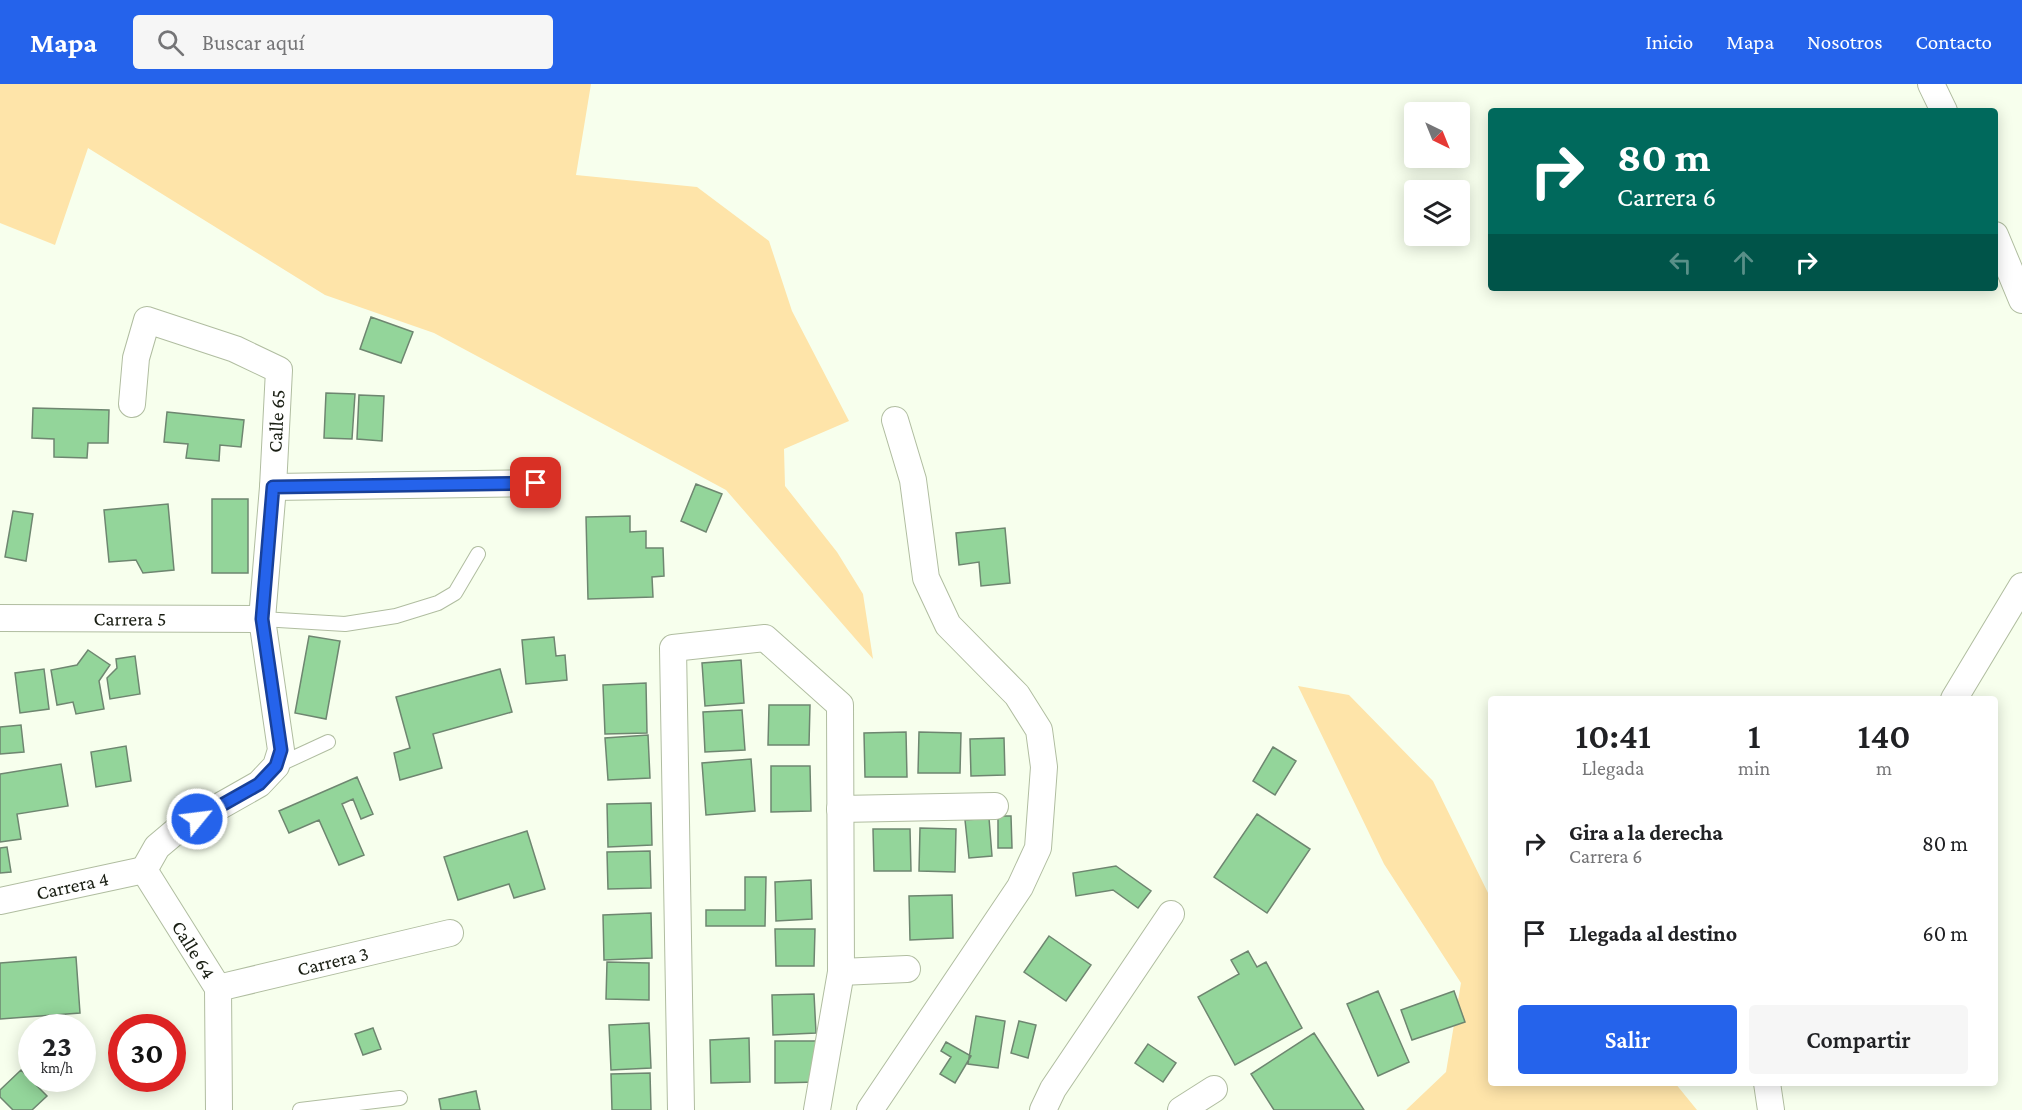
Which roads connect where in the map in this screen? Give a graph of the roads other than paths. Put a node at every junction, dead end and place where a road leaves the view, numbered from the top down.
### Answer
1 (1931, 84) edge
2 (1943, 108) edge
3 (1998, 242) edge
4 (2022, 300) edge
5 (132, 404) dead end
6 (895, 420) dead end
7 (536, 483) dead end
8 (273, 487) junction
9 (478, 554) dead end
10 (2022, 586) edge
11 (0, 618) edge
12 (262, 619) junction
13 (1956, 696) edge
14 (328, 742) dead end
15 (276, 766) junction
16 (994, 806) dead end
17 (840, 809) junction
18 (144, 870) junction
19 (0, 901) edge
20 (1171, 914) dead end
21 (450, 933) dead end
22 (907, 969) dead end
23 (841, 972) junction
24 (218, 988) junction
25 (1767, 1086) edge
26 (1214, 1089) dead end
27 (400, 1098) dead end
28 (219, 1110) edge
29 (300, 1110) edge
30 (681, 1110) edge
31 (817, 1110) edge
32 (870, 1110) edge
33 (1043, 1110) edge
34 (1181, 1110) edge
35 (1770, 1110) edge

1 - 2 street
3 - 4 street
5 - 8 street, Calle 65
6 - 32 street
7 - 8 street
8 - 12 street, Calle 65
9 - 12 lane
10 - 13 street
11 - 12 street, Carrera 5
12 - 15 street, Calle 65
14 - 15 lane
15 - 18 street
16 - 17 street
17 - 23 street
17 - 30 street
18 - 19 street, Carrera 4
18 - 24 street, Calle 64
20 - 33 street
21 - 24 street, Carrera 3
22 - 23 street
23 - 31 street
24 - 28 street, Calle 64
25 - 35 street
26 - 34 street
27 - 29 lane

